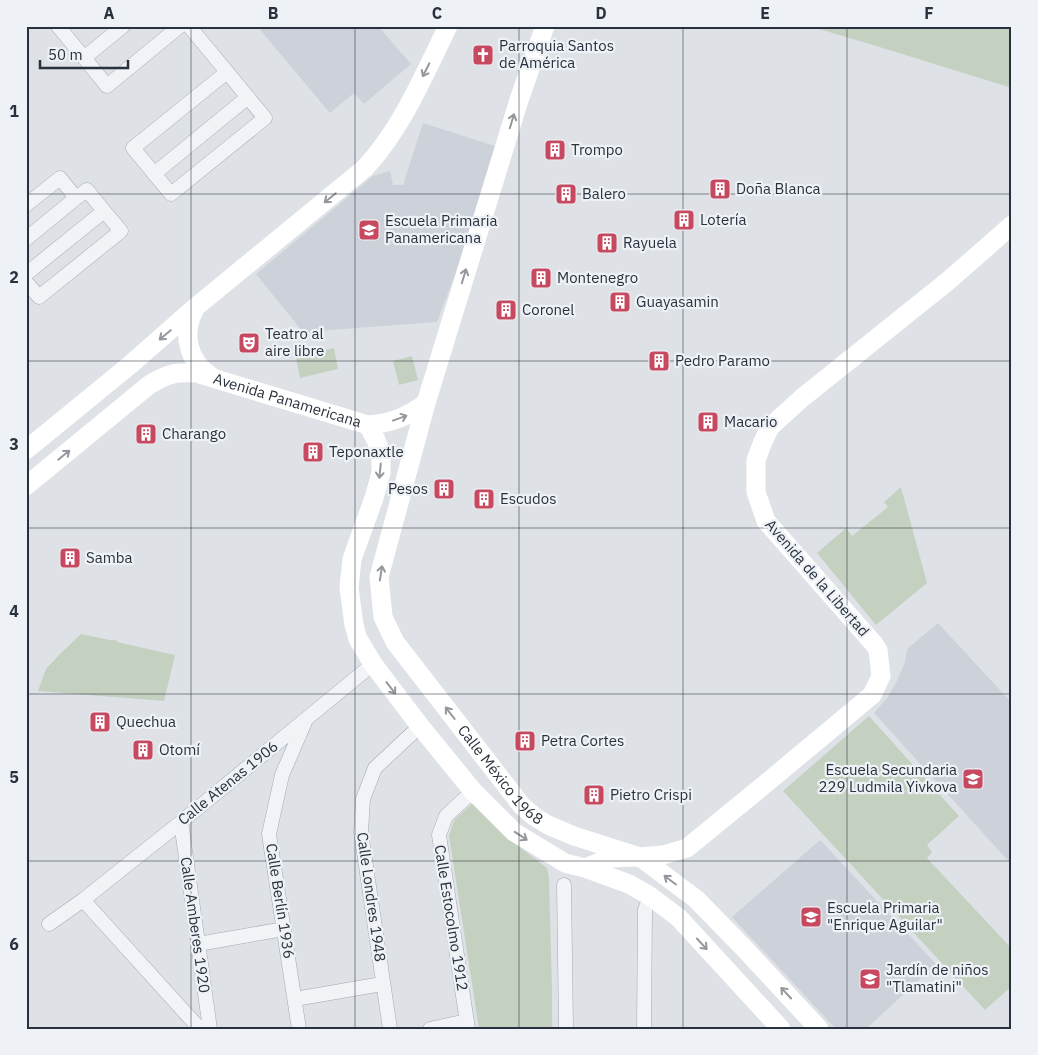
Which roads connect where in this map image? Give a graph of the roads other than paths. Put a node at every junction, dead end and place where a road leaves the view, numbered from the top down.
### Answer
1 (58, 26) edge
2 (123, 26) edge
3 (180, 26) edge
4 (189, 26) edge
5 (448, 26) edge
6 (545, 26) edge
7 (84, 58) junction
8 (227, 72) junction
9 (248, 97) junction
10 (154, 174) junction
11 (76, 198) junction
12 (26, 205) edge
13 (104, 210) junction
14 (1012, 225) edge
15 (26, 239) edge
16 (26, 274) edge
17 (26, 282) edge
18 (198, 306) junction
19 (130, 365) junction
20 (215, 378) junction
21 (149, 386) junction
22 (426, 403) junction
23 (368, 425) junction
24 (26, 450) edge
25 (26, 486) edge
26 (374, 498) junction
27 (398, 505) junction
28 (383, 617) junction
29 (354, 625) junction
30 (402, 652) junction
31 (373, 664) junction
32 (306, 719) junction
33 (420, 726) junction
34 (512, 793) junction
35 (480, 797) junction
36 (501, 818) junction
37 (181, 822) junction
38 (640, 857) junction
39 (586, 868) junction
40 (564, 885) dead end
41 (650, 896) junction
42 (83, 900) junction
43 (49, 924) dead end
44 (284, 928) junction
45 (198, 944) junction
46 (382, 984) junction
47 (295, 999) junction
48 (468, 1025) edge
49 (200, 1029) edge
50 (210, 1029) edge
51 (299, 1029) edge
52 (390, 1029) edge
53 (430, 1029) edge
54 (566, 1029) edge
55 (644, 1029) edge
56 (781, 1029) edge
57 (819, 1029) edge

1 - 7 street
2 - 7 street
3 - 7 street
4 - 8 street
5 -> 18 street
22 -> 6 street
8 - 9 street
8 - 10 street
9 - 10 street
9 - 10 street
11 - 12 street
11 - 13 street
11 - 15 street
13 - 16 street
13 - 17 street
14 - 38 street, Avenida de la Libertad
18 -> 19 street
18 - 20 street
19 - 21 street
19 - 24 street
20 - 21 street, Avenida Panamericana
20 - 23 street, Avenida Panamericana
25 -> 21 street, Avenida Panamericana
23 -> 22 street, Avenida Panamericana
22 - 27 street, Calle México 1968
23 -> 26 street, Calle México 1968
26 - 27 street
26 - 29 street, Calle México 1968
28 -> 27 street, Calle México 1968
28 - 29 street
28 - 30 street, Calle México 1968
29 - 31 street, Calle México 1968
30 - 31 street
34 -> 30 street, Calle México 1968
31 - 32 street, Calle Atenas 1906
31 -> 33 street, Calle México 1968
32 - 37 street, Calle Atenas 1906
32 - 44 street, Calle Berlín 1936
33 - 35 street, Calle México 1968
33 - 46 street, Calle Londres 1948
34 - 35 street
34 - 36 street
34 - 38 street, Calle México 1968
35 - 36 street, Calle México 1968
35 - 48 street, Calle Estocolmo 1912
36 -> 39 street, Calle México 1968
37 - 42 street, Calle Atenas 1906
37 - 45 street, Calle Amberes 1920
38 - 39 street, Avenida de la Libertad
57 -> 38 street, Calle México 1968
39 - 41 street, Calle México 1968
40 - 54 street
41 - 55 street
41 -> 56 street, Calle México 1968
42 - 43 street, Calle Atenas 1906
42 - 49 street
44 - 45 street
44 - 47 street, Calle Berlín 1936
45 - 50 street, Calle Amberes 1920
46 - 47 street
46 - 52 street, Calle Londres 1948
47 - 51 street, Calle Berlín 1936
48 - 53 street

